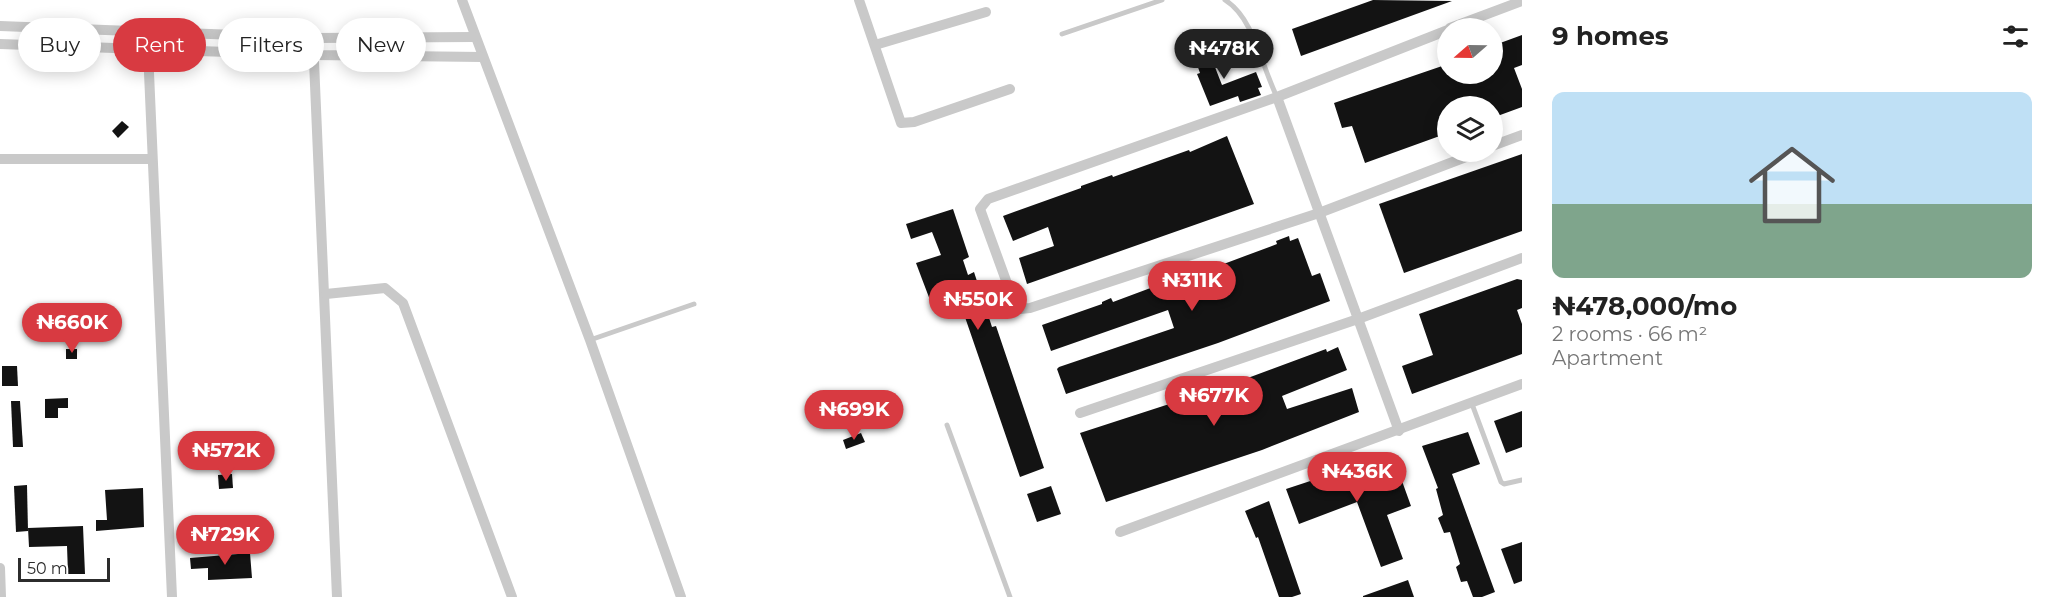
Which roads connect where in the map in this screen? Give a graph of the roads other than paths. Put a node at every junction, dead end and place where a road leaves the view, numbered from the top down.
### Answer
1 (462, 0) edge
2 (859, 0) edge
3 (1162, 0) edge
4 (1225, 0) edge
5 (1522, 0) edge
6 (986, 12) dead end
7 (1477, 18) edge
8 (0, 26) edge
9 (218, 34) edge
10 (1062, 34) dead end
11 (1437, 34) edge
12 (474, 37) junction
13 (324, 38) edge
14 (0, 44) edge
15 (875, 45) junction
16 (113, 49) edge
17 (324, 55) edge
18 (482, 57) junction
19 (149, 72) edge
20 (315, 72) edge
21 (1010, 89) dead end
22 (1276, 97) junction
23 (1522, 135) edge
24 (1503, 142) edge
25 (0, 159) edge
26 (151, 159) junction
27 (1453, 162) edge
28 (1319, 213) junction
29 (1522, 258) edge
30 (326, 294) junction
31 (694, 304) dead end
32 (1358, 319) junction
33 (590, 340) junction
34 (1522, 384) edge
35 (1472, 404) junction
36 (1080, 413) dead end
37 (946, 425) dead end
38 (1399, 431) junction
39 (1522, 480) edge
40 (1120, 532) dead end
41 (0, 568) edge
42 (1, 597) edge
43 (172, 597) edge
44 (337, 597) edge
45 (512, 597) edge
46 (681, 597) edge
47 (1010, 597) edge

1 - 12 street
2 - 15 street
3 - 10 lane
4 - 22 lane
5 - 7 street
6 - 15 street
8 - 9 street
11 - 22 street
12 - 13 street
12 - 18 street
14 - 16 street
15 - 21 street
17 - 18 street
18 - 33 street
19 - 26 street
20 - 30 street
22 - 28 street
22 - 28 street
23 - 24 street
25 - 26 street
26 - 43 street
27 - 28 street
28 - 32 street
29 - 32 street
30 - 44 street
30 - 45 street
31 - 33 lane
32 - 36 street
32 - 38 street
33 - 46 street
34 - 35 street
35 - 38 street
35 - 39 lane
37 - 47 lane
38 - 40 street
41 - 42 street

